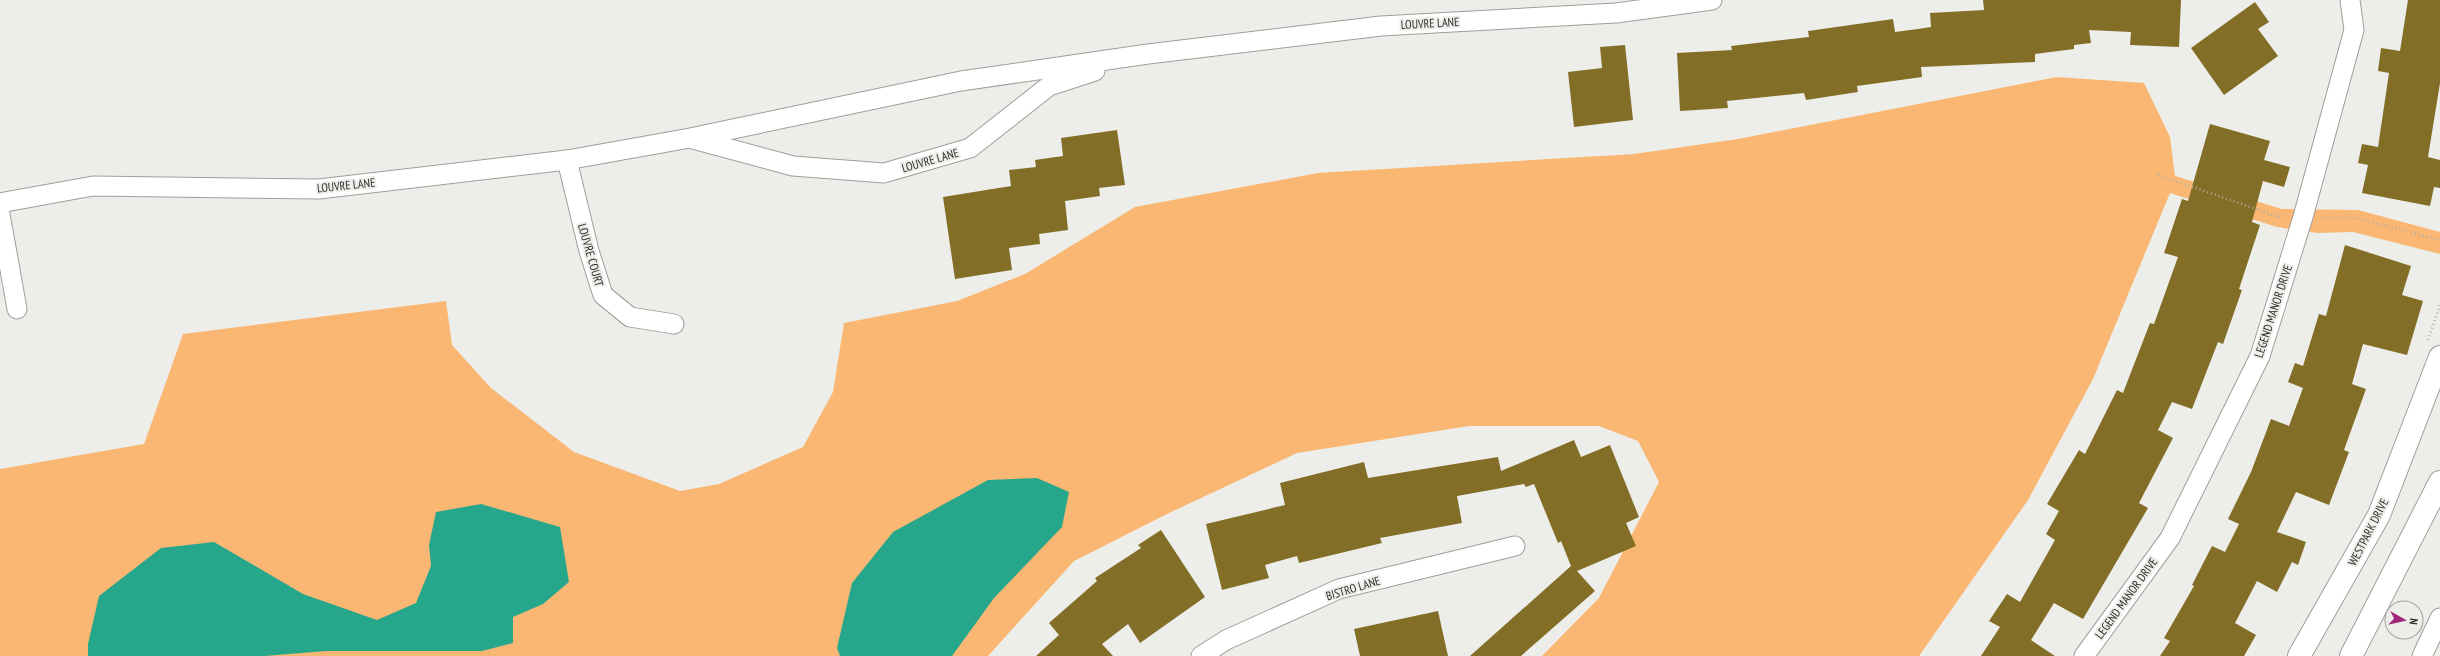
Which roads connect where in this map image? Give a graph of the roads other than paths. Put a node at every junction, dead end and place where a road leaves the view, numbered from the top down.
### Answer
1 (1712, 0) edge
2 (2350, 0) edge
3 (1148, 54) junction
4 (690, 138) junction
5 (567, 160) junction
6 (0, 203) edge
7 (0, 214) edge
8 (17, 309) dead end
9 (674, 324) dead end
10 (2440, 357) edge
11 (2440, 482) edge
12 (1515, 546) dead end
13 (2440, 618) edge
14 (1201, 656) edge
15 (2084, 656) edge
16 (2300, 656) edge
17 (2351, 656) edge
18 (2422, 656) edge

1 - 3 street, LOUVRE LANE
2 - 15 street, LEGEND MANOR DRIVE
3 - 4 street, LOUVRE LANE
3 - 4 street, LOUVRE LANE
4 - 5 street, LOUVRE LANE
5 - 6 street, LOUVRE LANE
5 - 9 street, LOUVRE COURT
7 - 8 street
10 - 16 main road, WESTPARK DRIVE
11 - 17 main road
12 - 14 street, BISTRO LANE
13 - 18 street

